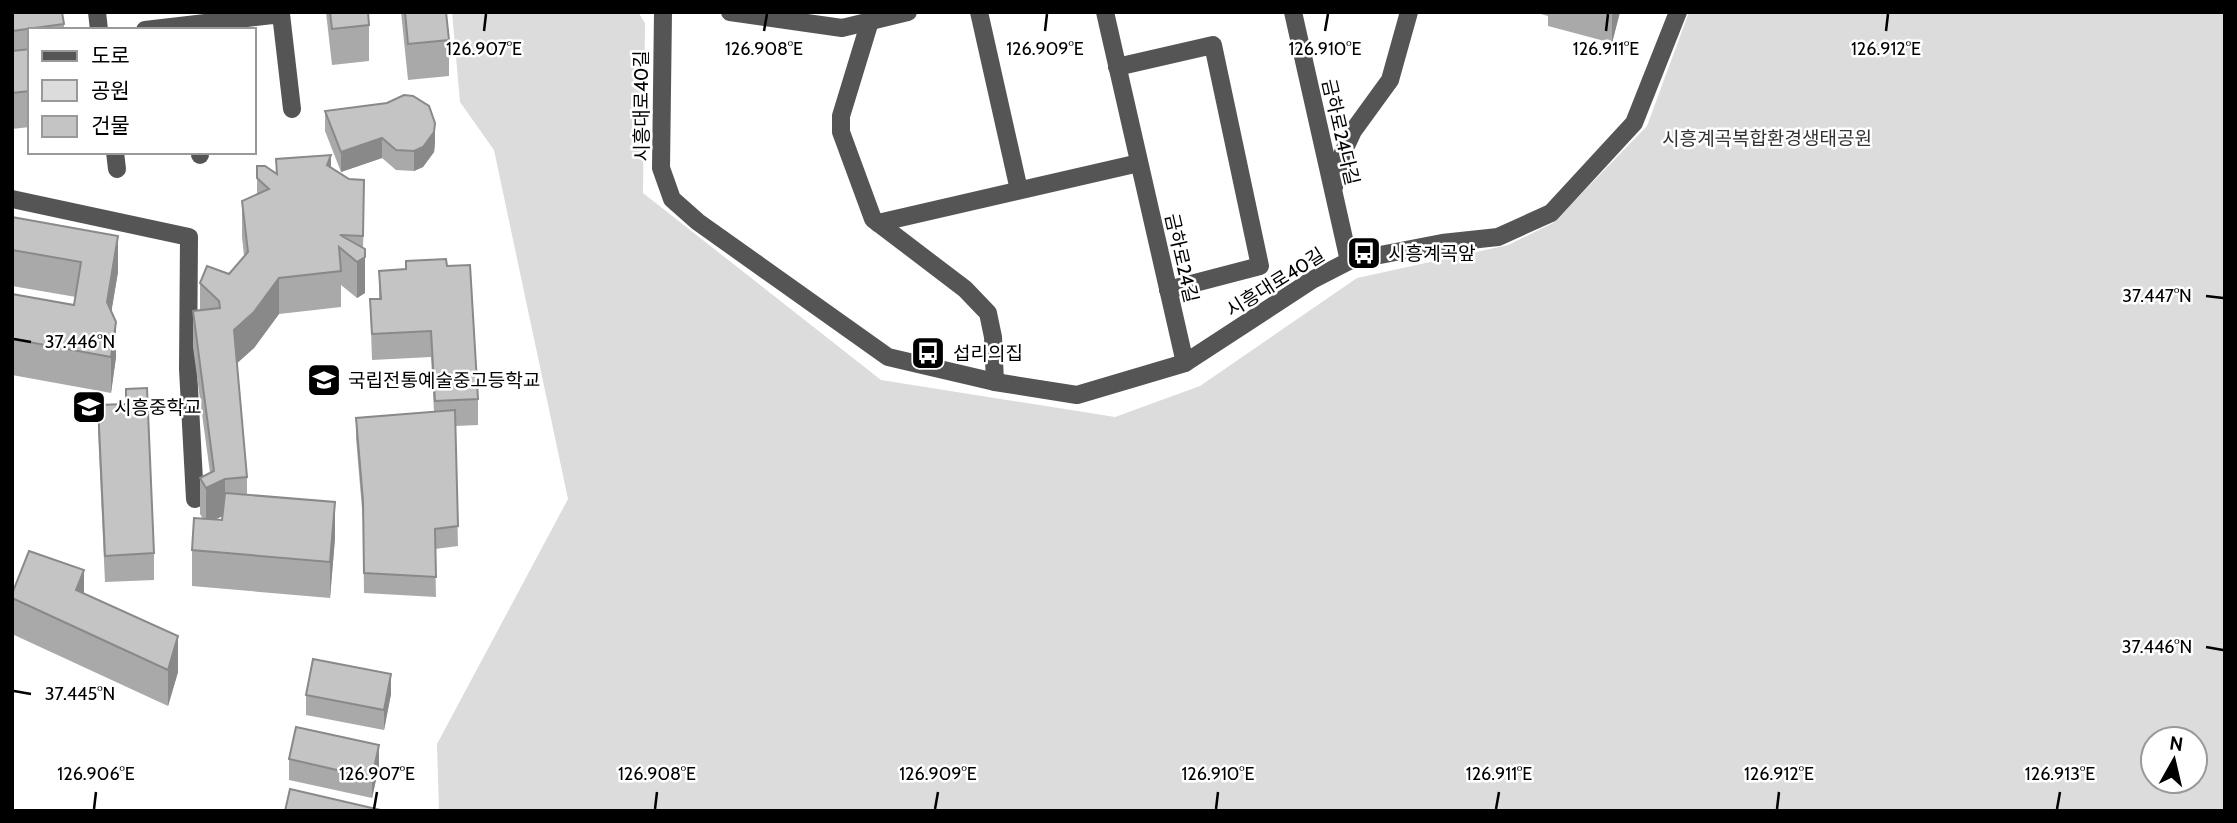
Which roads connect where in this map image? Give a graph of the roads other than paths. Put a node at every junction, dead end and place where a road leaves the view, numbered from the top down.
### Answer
1 (663, 12) edge
2 (730, 12) edge
3 (908, 12) edge
4 (979, 12) edge
5 (1105, 12) edge
6 (1293, 12) edge
7 (1409, 12) edge
8 (1678, 12) edge
9 (268, 14) edge
10 (748, 14) edge
11 (870, 21) junction
12 (183, 22) edge
13 (154, 28) edge
14 (1117, 67) junction
15 (292, 109) dead end
16 (1139, 163) junction
17 (1019, 190) junction
18 (1333, 192) junction
19 (12, 200) edge
20 (877, 223) junction
21 (1349, 261) junction
22 (1168, 290) junction
23 (1185, 363) junction
24 (995, 382) junction
25 (195, 499) dead end

1 - 24 street, 시흥대로40길
2 - 10 street
3 - 11 street
4 - 17 street
5 - 14 street, 금하로24길
6 - 18 street, 금하로24다길
7 - 18 street
8 - 21 street, 시흥대로40길
9 - 12 street
9 - 15 street
10 - 11 street
11 - 20 street
12 - 13 street
14 - 16 street, 금하로24길
14 - 22 street
16 - 17 street
16 - 22 street, 금하로24길
17 - 20 street
18 - 21 street, 금하로24다길
19 - 25 street
20 - 24 street
21 - 23 street, 시흥대로40길
22 - 23 street, 금하로24길
23 - 24 street, 시흥대로40길

